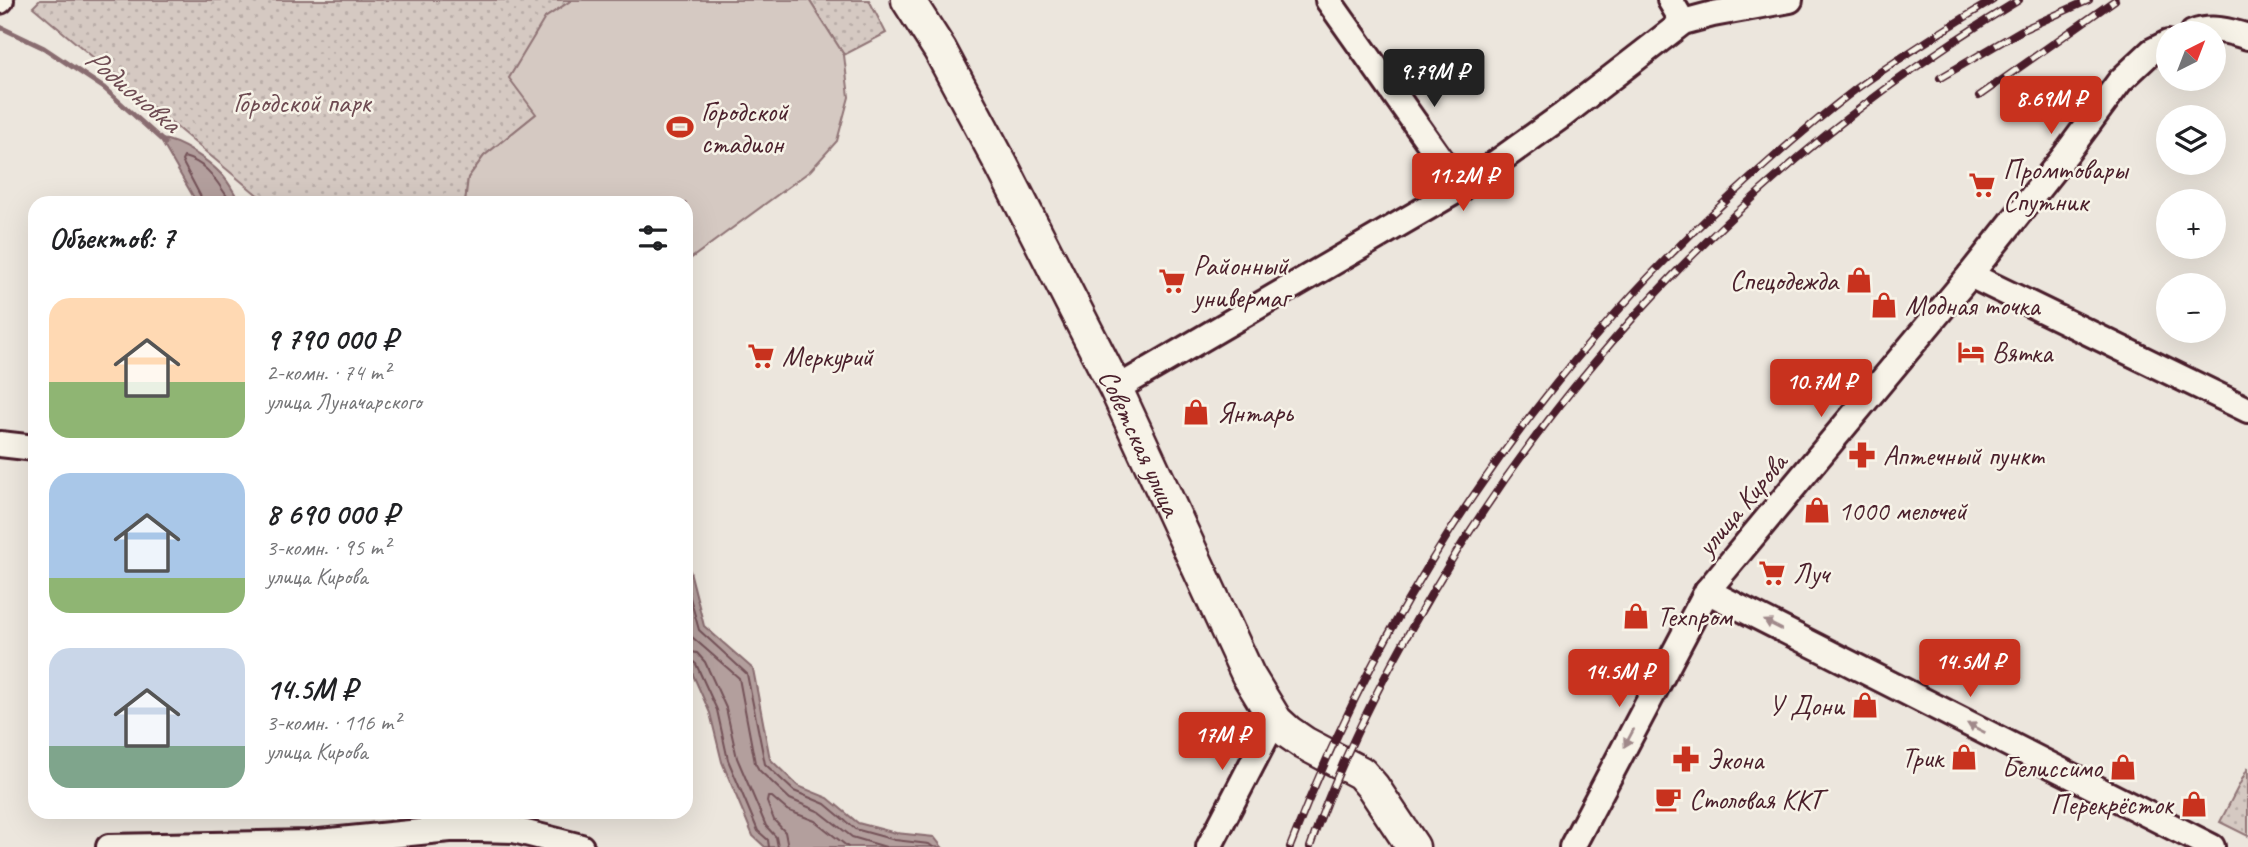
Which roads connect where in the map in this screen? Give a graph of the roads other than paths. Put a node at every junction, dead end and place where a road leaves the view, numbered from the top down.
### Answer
1 (908, 0) edge
2 (1328, 0) edge
3 (1670, 0) edge
4 (1790, 0) edge
5 (1684, 22) junction
6 (2226, 31) edge
7 (2248, 37) edge
8 (2156, 50) edge
9 (1461, 188) junction
10 (1970, 275) junction
11 (1116, 388) junction
12 (2248, 410) edge
13 (0, 444) edge
14 (28, 447) edge
15 (1707, 591) junction
16 (1276, 721) junction
17 (310, 845) edge
18 (109, 847) edge
19 (581, 847) edge
20 (1209, 847) edge
21 (1413, 847) edge
22 (1572, 847) edge
23 (2212, 847) edge

1 - 11 main road, Советская улица
2 - 9 street
3 - 5 street
4 - 5 street
5 - 9 street
6 - 7 street
8 - 10 street, улица Кирова
9 - 11 street
10 - 12 street
10 - 15 street, улица Кирова
11 - 16 main road, Советская улица
13 - 14 street
15 -> 22 street, улица Кирова
23 -> 15 street
16 - 20 street
16 - 21 main road, Советская улица
17 - 18 street
17 - 19 street

